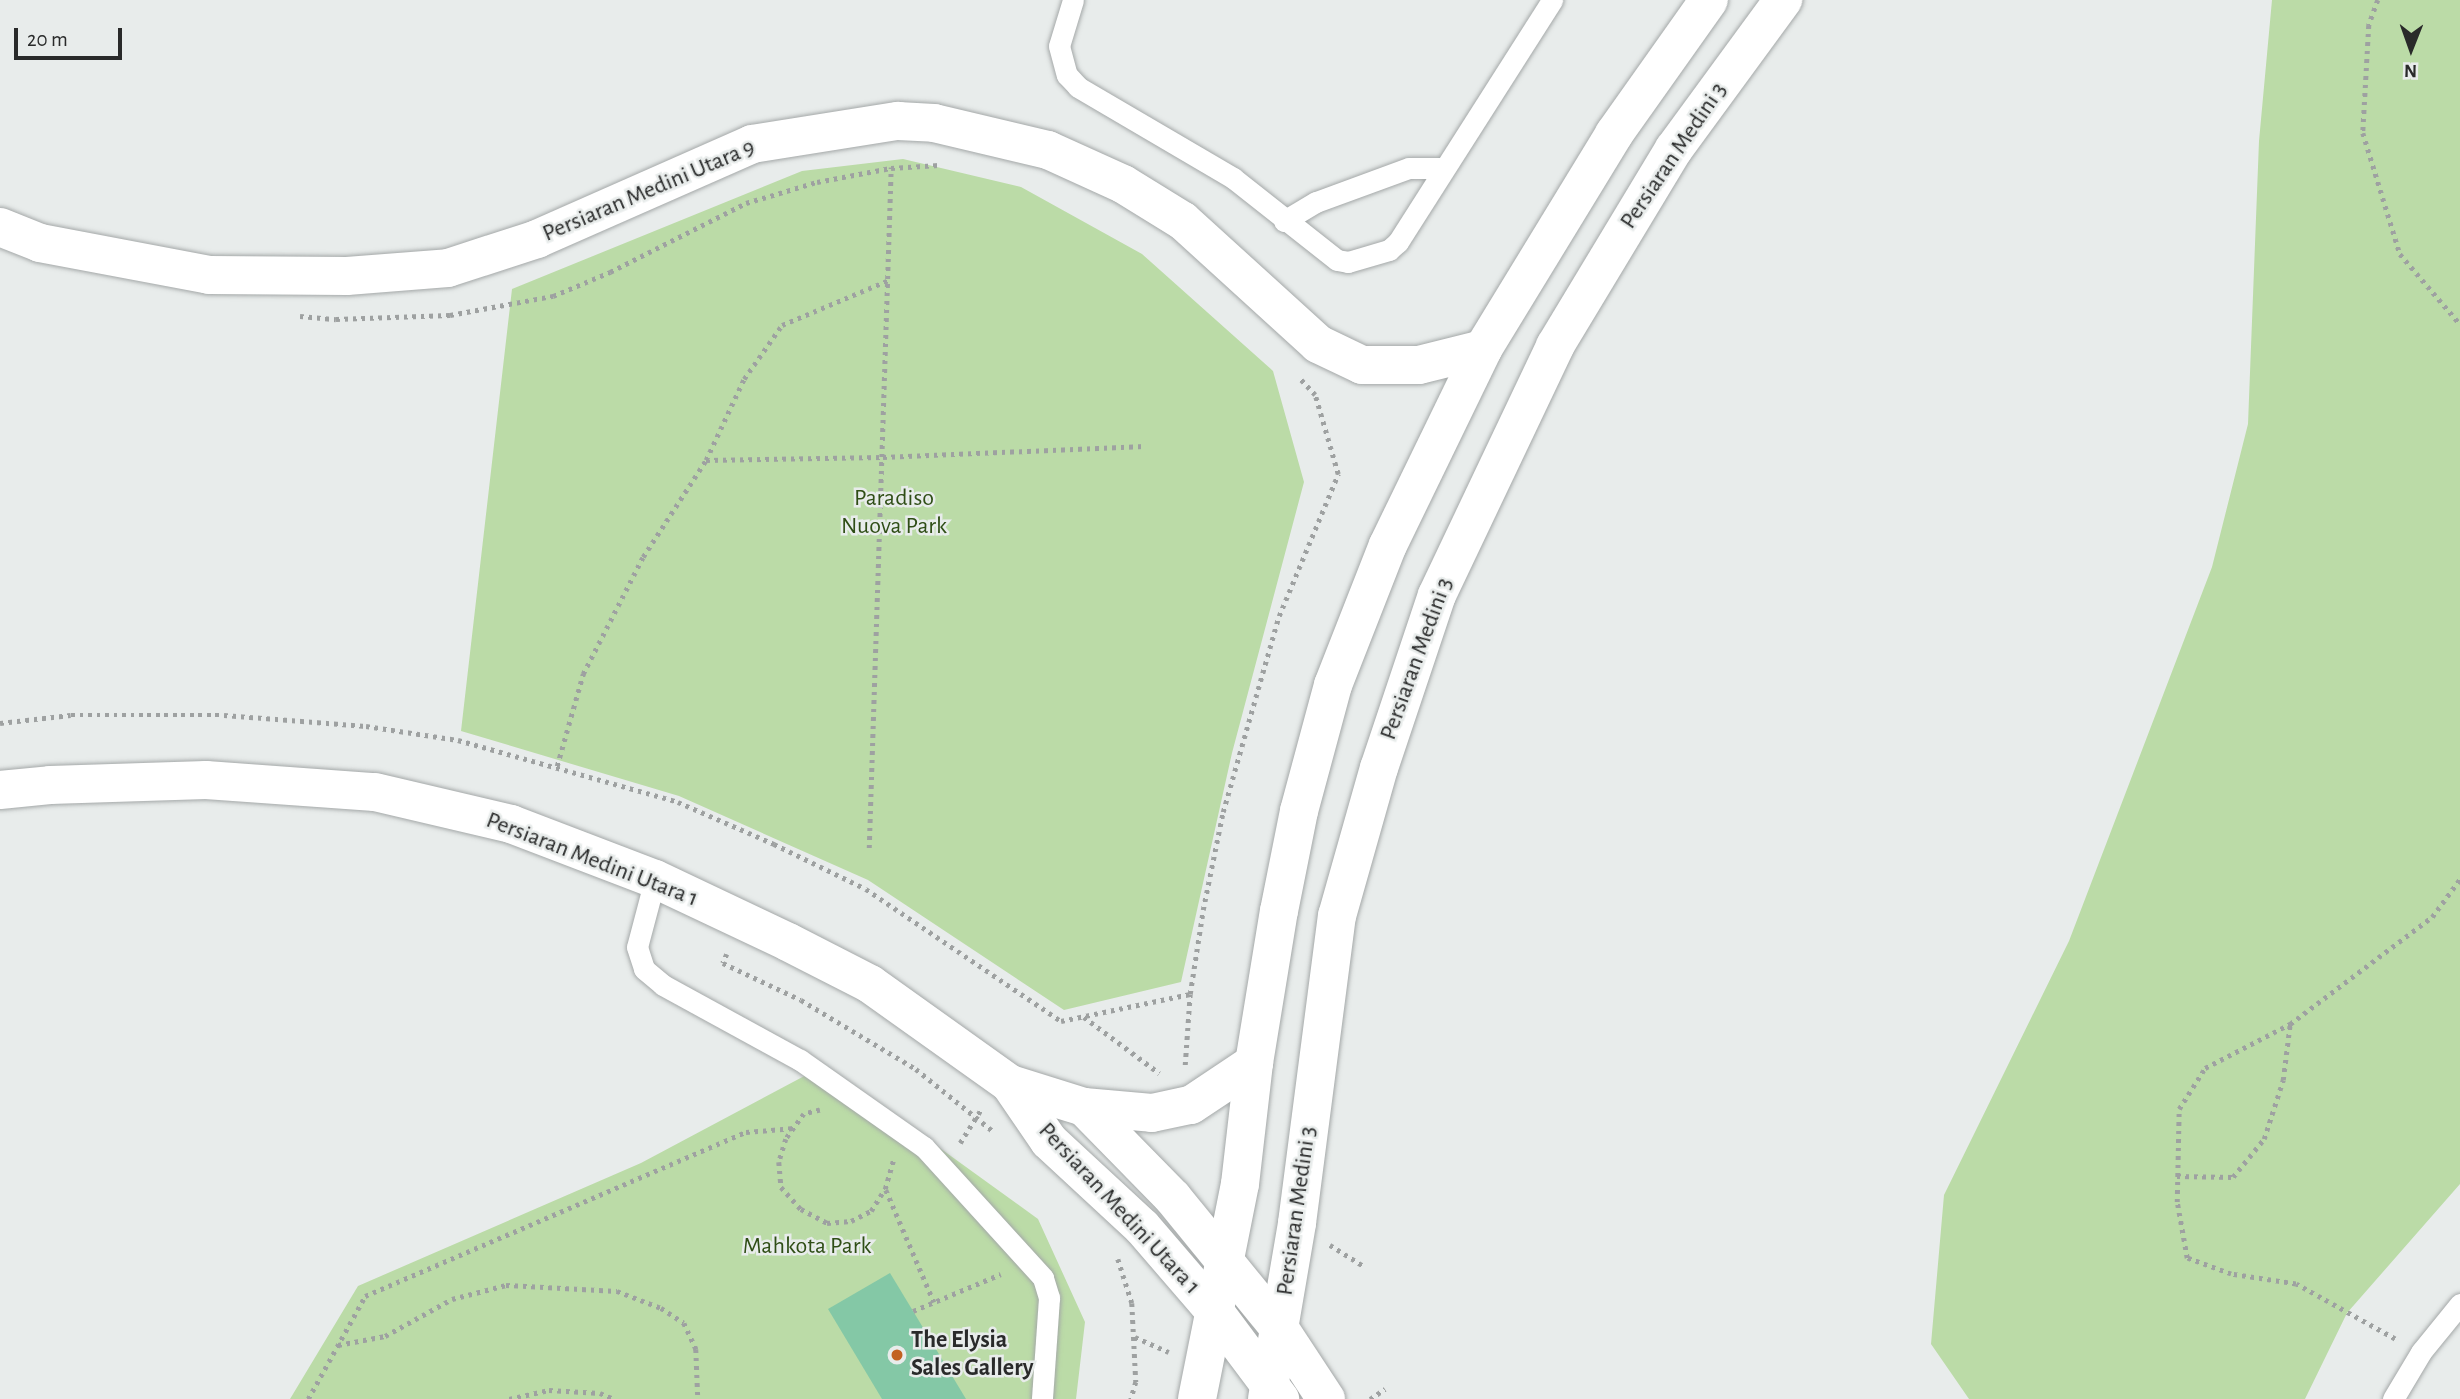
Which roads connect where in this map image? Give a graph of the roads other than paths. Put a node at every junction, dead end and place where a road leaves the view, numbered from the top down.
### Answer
1 (1073, 0) edge
2 (1552, 0) edge
3 (1709, 0) edge
4 (1783, 0) edge
5 (1443, 168) junction
6 (1284, 221) junction
7 (0, 227) edge
8 (1483, 349) junction
9 (0, 790) edge
10 (655, 879) junction
11 (1254, 1063) junction
12 (1004, 1079) junction
13 (1084, 1107) junction
14 (1224, 1260) junction
15 (2460, 1304) edge
16 (1215, 1312) junction
17 (1280, 1329) junction
18 (1273, 1394) edge
19 (1042, 1399) edge
20 (1197, 1399) edge
21 (1326, 1399) edge
22 (2393, 1399) edge

1 - 6 lane
2 - 5 lane
3 - 8 street
4 - 17 street, Persiaran Medini 3
5 - 6 lane
5 - 6 lane
7 - 8 street, Persiaran Medini Utara 9
8 - 11 street
9 - 10 street, Persiaran Medini Utara 1
10 - 12 street, Persiaran Medini Utara 1
10 - 19 lane
11 - 13 street
11 - 14 street
12 - 13 street, Persiaran Medini Utara 1
12 - 16 street, Persiaran Medini Utara 1
13 - 14 street, Persiaran Medini Utara 1
14 - 16 street
14 - 17 street, Persiaran Medini Utara 1
15 - 22 lane
16 - 18 street, Persiaran Medini Utara 1
16 - 20 street
17 - 18 street, Persiaran Medini 3
17 - 21 street, Persiaran Medini Utara 1

